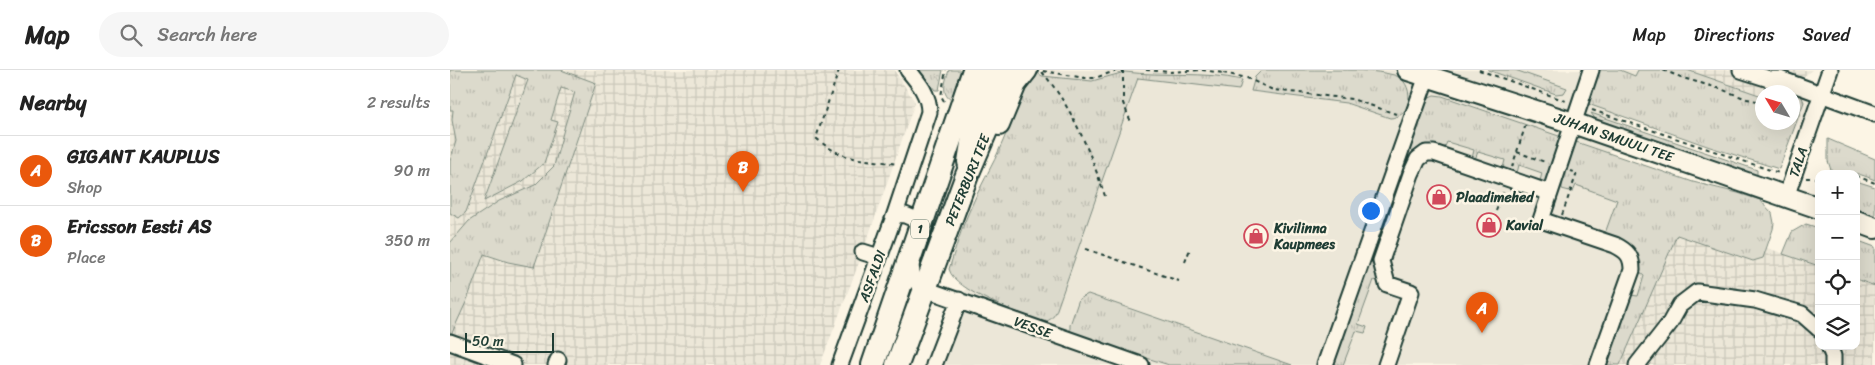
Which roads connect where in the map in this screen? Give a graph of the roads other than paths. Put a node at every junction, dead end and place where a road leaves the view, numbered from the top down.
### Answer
1 (908, 70) edge
2 (968, 70) edge
3 (974, 70) edge
4 (992, 70) edge
5 (1008, 70) edge
6 (1027, 70) edge
7 (1591, 70) edge
8 (1741, 70) edge
9 (1830, 70) edge
10 (1418, 73) edge
11 (966, 93) junction
12 (1822, 93) junction
13 (1576, 114) junction
14 (1875, 114) edge
15 (967, 175) junction
16 (1550, 193) junction
17 (1786, 197) junction
18 (1815, 207) edge
19 (895, 214) junction
20 (922, 222) junction
21 (1860, 222) edge
22 (1875, 228) edge
23 (863, 252) dead end
24 (879, 257) junction
25 (910, 259) junction
26 (925, 289) junction
27 (959, 300) junction
28 (1815, 325) edge
29 (450, 342) edge
30 (1831, 350) edge
31 (514, 365) edge
32 (840, 365) edge
33 (873, 365) edge
34 (897, 365) edge
35 (934, 365) edge
36 (1141, 365) edge
37 (1325, 365) edge
38 (1386, 365) edge
39 (1598, 365) edge
40 (1636, 365) edge
41 (1833, 365) edge

1 - 19 street, ASFALDI
2 - 11 main road
3 - 11 highway, PETERBURI TEE / 1
4 - 15 main road
5 - 15 highway, PETERBURI TEE / 1
6 - 15 main road
7 - 13 street
8 - 12 street
9 - 12 street, TALA
10 - 13 main road, JUHAN SMUULI TEE
10 - 37 street
11 - 20 highway, PETERBURI TEE / 1
12 - 14 street
12 - 17 street, TALA
13 - 16 street
13 - 17 main road, JUHAN SMUULI TEE
15 - 26 highway, PETERBURI TEE / 1
16 - 38 street
16 - 39 street
17 - 18 main road, JUHAN SMUULI TEE
19 - 20 street
19 - 24 street, ASFALDI
20 - 25 highway, PETERBURI TEE / 1
21 - 22 main road
23 - 24 street
24 - 32 street, ASFALDI
25 - 26 street
25 - 33 highway, PETERBURI TEE / 1
26 - 27 street, VESSE
26 - 34 highway, PETERBURI TEE / 1
27 - 35 street
27 - 36 street, VESSE
28 - 40 street
29 - 31 street
30 - 41 street

